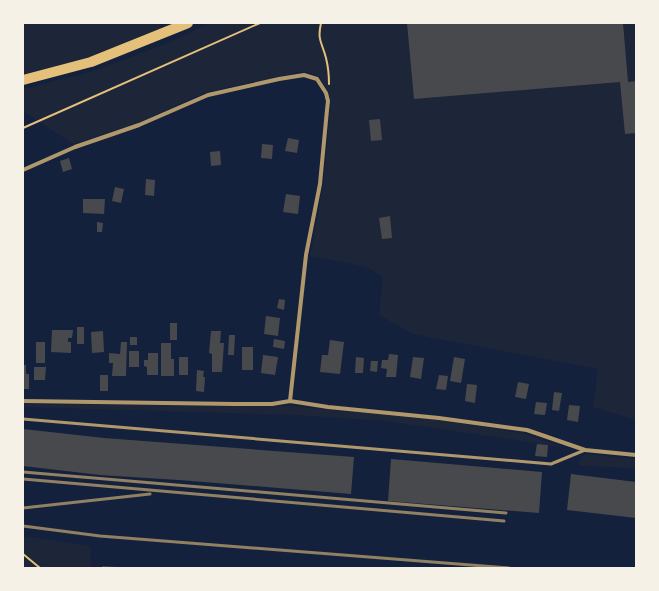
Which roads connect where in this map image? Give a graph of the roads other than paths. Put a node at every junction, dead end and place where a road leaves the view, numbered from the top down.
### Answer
1 (188, 23) edge
2 (23, 80) edge
3 (23, 170) edge
4 (23, 401) edge
5 (290, 401) junction
6 (23, 419) edge
7 (584, 450) junction
8 (636, 455) edge

1 - 2 main road
3 - 5 street
4 - 5 street
5 - 7 street
6 - 7 lane
7 - 8 street

